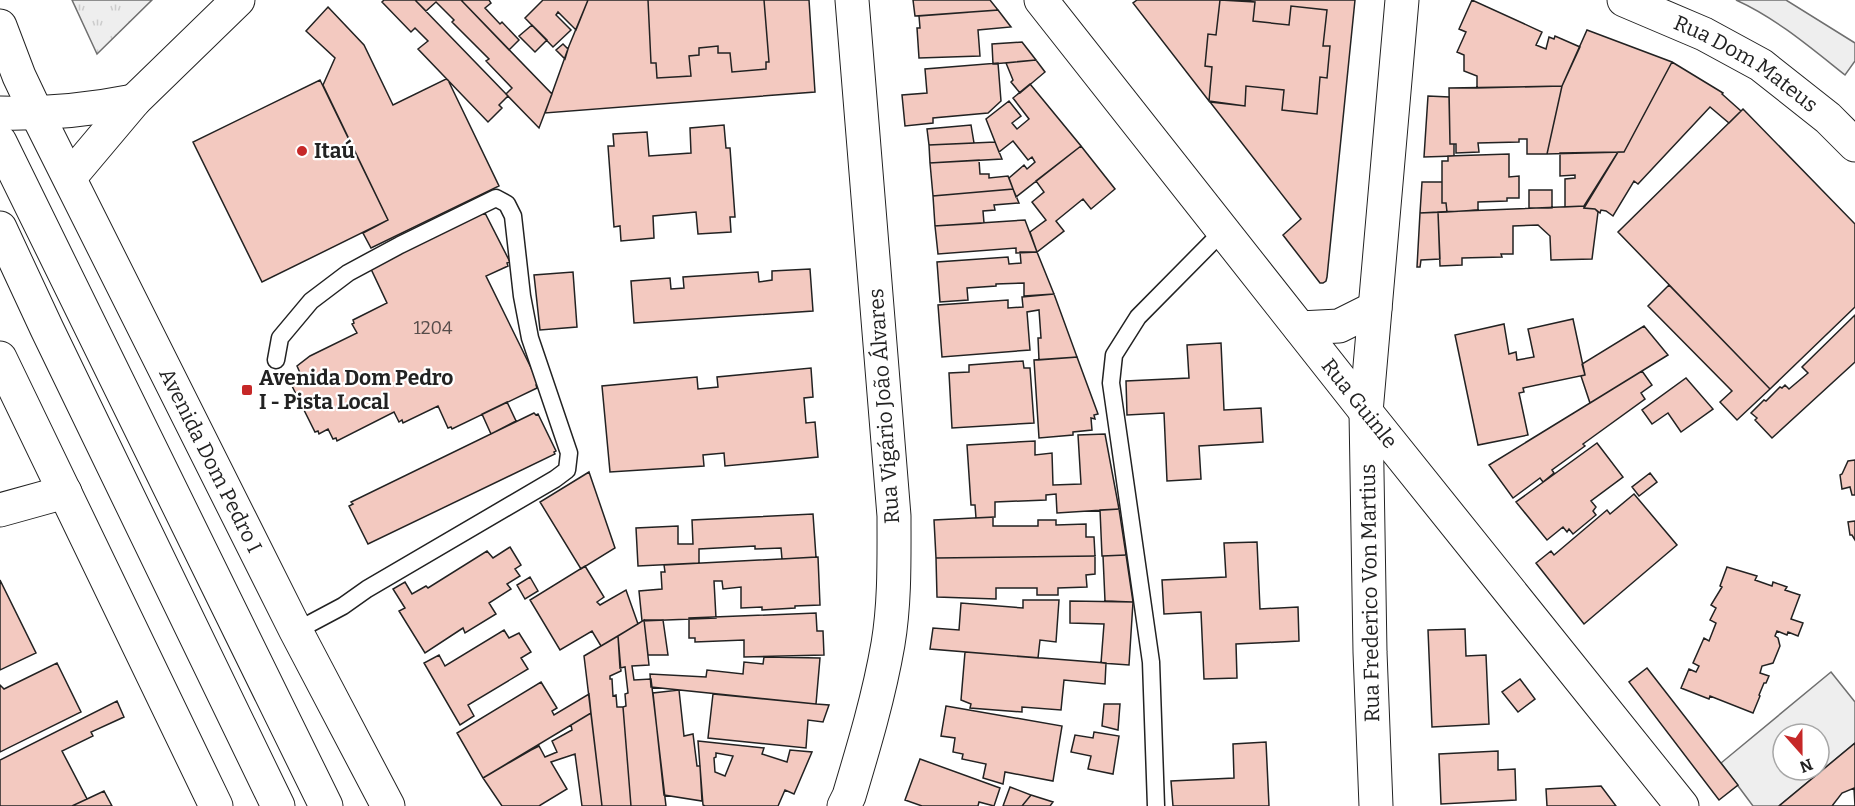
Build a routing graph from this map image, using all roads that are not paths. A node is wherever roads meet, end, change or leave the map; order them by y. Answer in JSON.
{"nodes":[{"id":1,"x":238,"y":0,"type":"edge"},
{"id":2,"x":852,"y":0,"type":"edge"},
{"id":3,"x":1041,"y":0,"type":"edge"},
{"id":4,"x":1402,"y":0,"type":"edge"},
{"id":5,"x":1624,"y":0,"type":"edge"},
{"id":6,"x":0,"y":26,"type":"edge"},
{"id":7,"x":134,"y":101,"type":"junction"},
{"id":8,"x":0,"y":113,"type":"edge"},
{"id":9,"x":37,"y":114,"type":"junction"},
{"id":10,"x":0,"y":142,"type":"edge"},
{"id":11,"x":1855,"y":145,"type":"edge"},
{"id":12,"x":70,"y":177,"type":"junction"},
{"id":13,"x":35,"y":216,"type":"junction"},
{"id":14,"x":1223,"y":231,"type":"junction"},
{"id":15,"x":3,"y":244,"type":"edge"},
{"id":16,"x":1375,"y":308,"type":"junction"},
{"id":17,"x":1300,"y":328,"type":"junction"},
{"id":18,"x":0,"y":358,"type":"edge"},
{"id":19,"x":276,"y":360,"type":"dead end"},
{"id":20,"x":1366,"y":412,"type":"junction"},
{"id":21,"x":65,"y":492,"type":"junction"},
{"id":22,"x":0,"y":510,"type":"edge"},
{"id":23,"x":296,"y":631,"type":"junction"},
{"id":24,"x":211,"y":804,"type":"edge"},
{"id":25,"x":278,"y":806,"type":"edge"},
{"id":26,"x":326,"y":806,"type":"edge"},
{"id":27,"x":388,"y":806,"type":"edge"},
{"id":28,"x":844,"y":806,"type":"edge"},
{"id":29,"x":1156,"y":806,"type":"edge"},
{"id":30,"x":1376,"y":806,"type":"edge"},
{"id":31,"x":1682,"y":806,"type":"edge"}],
"edges":[{"from":1,"to":7,"type":"street"},
{"from":2,"to":28,"type":"street","name":"Rua Vigário João Álvares"},
{"from":3,"to":14,"type":"street","name":"Rua Guinle"},
{"from":4,"to":16,"type":"street","name":"Rua Frederico Von Martius"},
{"from":5,"to":11,"type":"street","name":"Rua Dom Mateus"},
{"from":6,"to":9,"type":"street","name":"Avenida Dom Pedro I"},
{"from":7,"to":9,"type":"street"},
{"from":7,"to":12,"type":"street"},
{"from":8,"to":9,"type":"street"},
{"from":9,"to":12,"type":"street","name":"Avenida Dom Pedro I"},
{"from":10,"to":13,"type":"street"},
{"from":12,"to":13,"type":"street"},
{"from":12,"to":23,"type":"street","name":"Avenida Dom Pedro I"},
{"from":13,"to":15,"type":"street"},
{"from":13,"to":26,"type":"street"},
{"from":14,"to":17,"type":"street","name":"Rua Guinle"},
{"from":14,"to":29,"type":"lane"},
{"from":15,"to":25,"type":"street"},
{"from":16,"to":17,"type":"street"},
{"from":16,"to":20,"type":"street","name":"Rua Frederico Von Martius"},
{"from":17,"to":20,"type":"street","name":"Rua Guinle"},
{"from":18,"to":21,"type":"street"},
{"from":19,"to":23,"type":"lane"},
{"from":20,"to":30,"type":"street","name":"Rua Frederico Von Martius"},
{"from":20,"to":31,"type":"street","name":"Rua Guinle"},
{"from":21,"to":22,"type":"street"},
{"from":21,"to":24,"type":"street"},
{"from":23,"to":27,"type":"street","name":"Avenida Dom Pedro I"}]}
